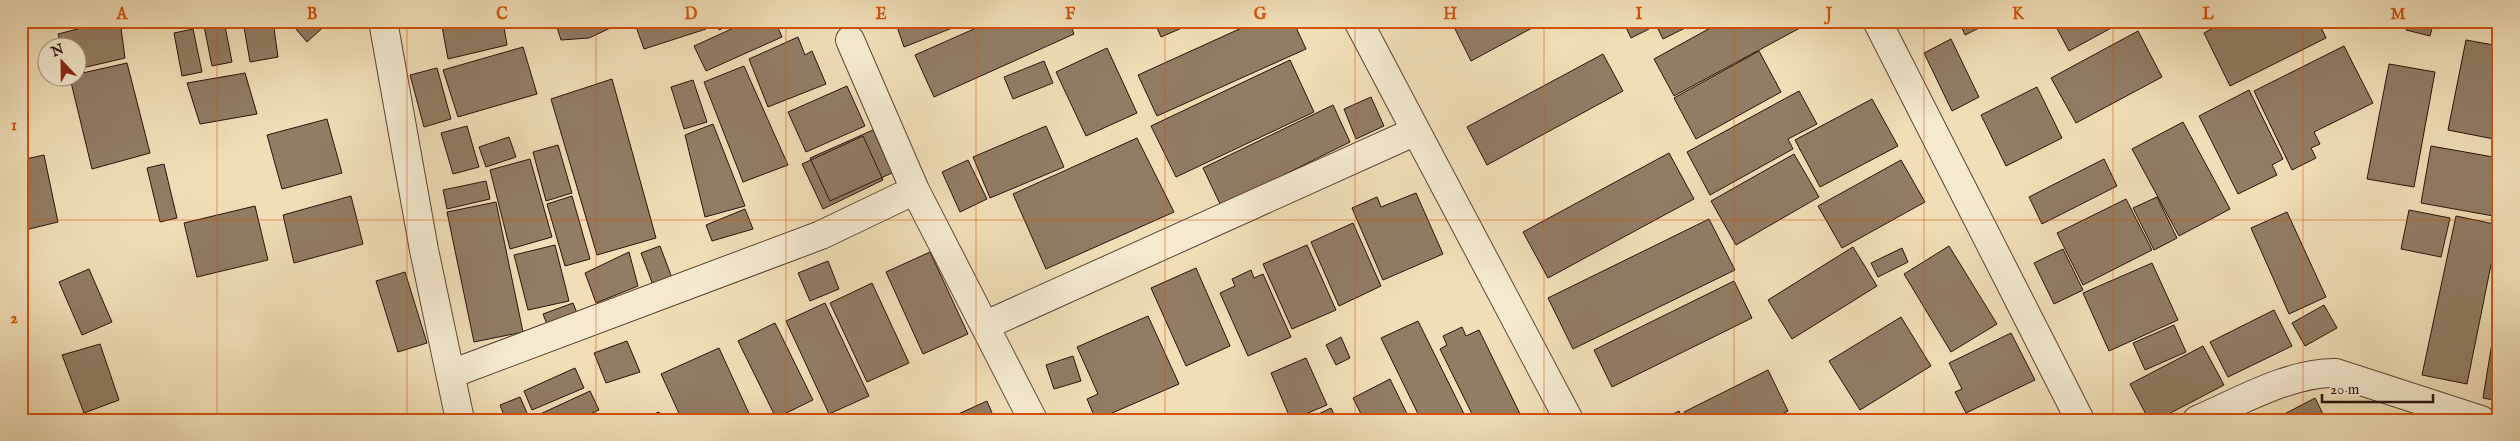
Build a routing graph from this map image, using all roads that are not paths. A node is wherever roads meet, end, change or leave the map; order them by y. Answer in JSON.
{"nodes":[{"id":1,"x":383,"y":21,"type":"edge"},
{"id":2,"x":1358,"y":21,"type":"edge"},
{"id":3,"x":1877,"y":21,"type":"edge"},
{"id":4,"x":850,"y":40,"type":"dead end"},
{"id":5,"x":1416,"y":131,"type":"junction"},
{"id":6,"x":915,"y":190,"type":"junction"},
{"id":7,"x":986,"y":325,"type":"junction"},
{"id":8,"x":451,"y":374,"type":"junction"},
{"id":9,"x":460,"y":420,"type":"edge"},
{"id":10,"x":1033,"y":420,"type":"edge"},
{"id":11,"x":1569,"y":420,"type":"edge"},
{"id":12,"x":2080,"y":420,"type":"edge"},
{"id":13,"x":2197,"y":420,"type":"edge"},
{"id":14,"x":2481,"y":420,"type":"edge"}],
"edges":[{"from":1,"to":8,"type":"street"},
{"from":2,"to":5,"type":"street"},
{"from":3,"to":12,"type":"street"},
{"from":4,"to":6,"type":"street"},
{"from":5,"to":7,"type":"street"},
{"from":5,"to":11,"type":"street"},
{"from":6,"to":7,"type":"street"},
{"from":6,"to":8,"type":"street"},
{"from":7,"to":10,"type":"street"},
{"from":8,"to":9,"type":"street"},
{"from":13,"to":14,"type":"street"}]}
